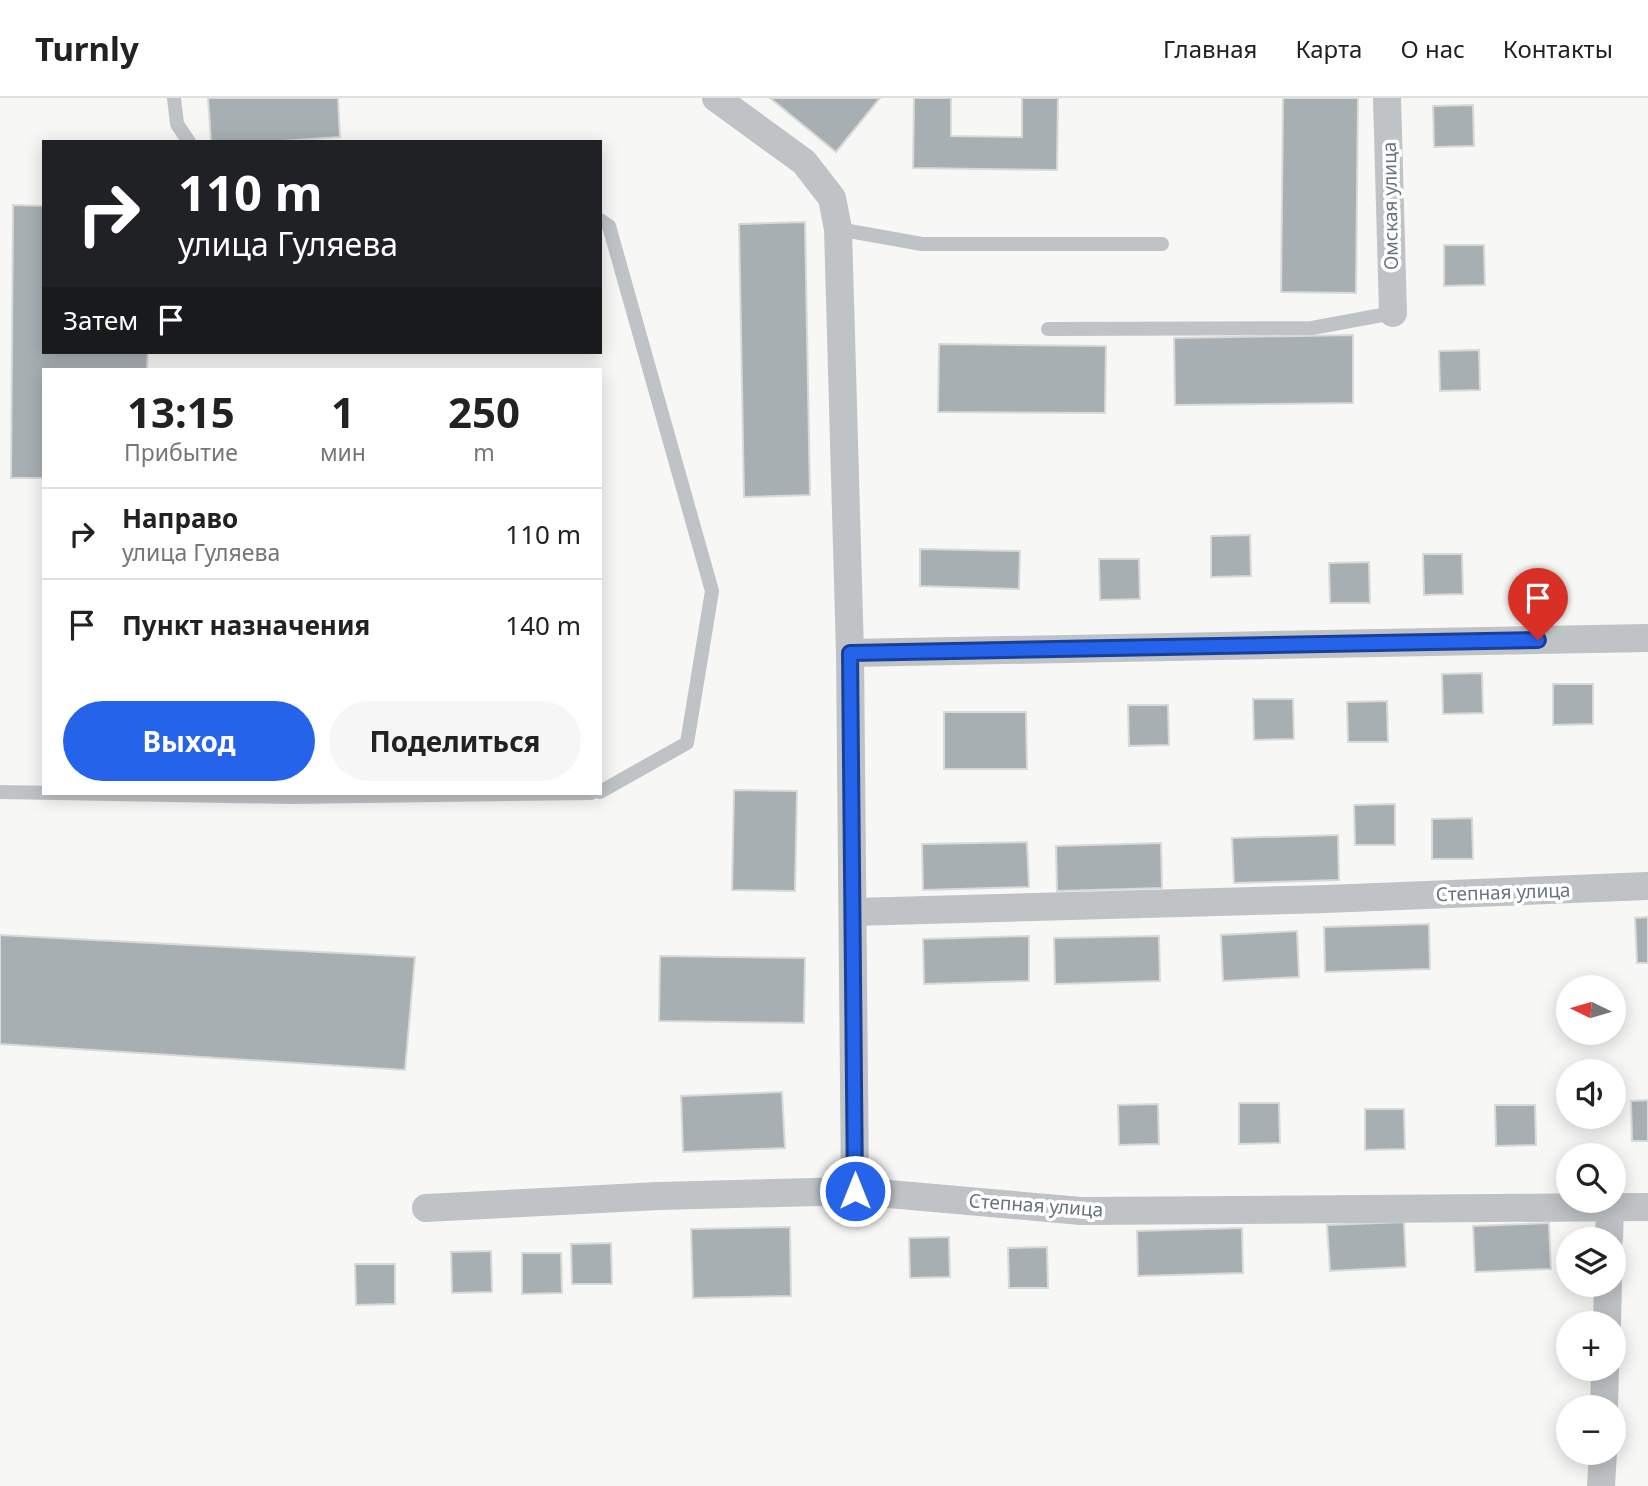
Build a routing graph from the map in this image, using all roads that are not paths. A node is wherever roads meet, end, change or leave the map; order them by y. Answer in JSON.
{"nodes":[{"id":1,"x":174,"y":98,"type":"edge"},
{"id":2,"x":716,"y":98,"type":"edge"},
{"id":3,"x":1387,"y":98,"type":"edge"},
{"id":4,"x":188,"y":140,"type":"edge"},
{"id":5,"x":602,"y":221,"type":"edge"},
{"id":6,"x":838,"y":229,"type":"junction"},
{"id":7,"x":1161,"y":244,"type":"dead end"},
{"id":8,"x":1393,"y":313,"type":"joint"},
{"id":9,"x":1048,"y":329,"type":"dead end"},
{"id":10,"x":1648,"y":638,"type":"edge"},
{"id":11,"x":850,"y":653,"type":"junction"},
{"id":12,"x":602,"y":791,"type":"edge"},
{"id":13,"x":0,"y":792,"type":"edge"},
{"id":14,"x":42,"y":793,"type":"edge"},
{"id":15,"x":175,"y":795,"type":"edge"},
{"id":16,"x":441,"y":795,"type":"edge"},
{"id":17,"x":1648,"y":886,"type":"edge"},
{"id":18,"x":854,"y":912,"type":"junction"},
{"id":19,"x":855,"y":1191,"type":"junction"},
{"id":20,"x":1648,"y":1207,"type":"edge"},
{"id":21,"x":1626,"y":1208,"type":"edge"},
{"id":22,"x":426,"y":1209,"type":"dead end"},
{"id":23,"x":1556,"y":1209,"type":"edge"},
{"id":24,"x":1602,"y":1465,"type":"edge"},
{"id":25,"x":1601,"y":1486,"type":"edge"}],
"edges":[{"from":1,"to":4,"type":"lane"},
{"from":2,"to":6,"type":"street"},
{"from":3,"to":8,"type":"street","name":"Омская улица"},
{"from":5,"to":12,"type":"lane"},
{"from":6,"to":7,"type":"lane"},
{"from":6,"to":11,"type":"street"},
{"from":8,"to":9,"type":"lane"},
{"from":10,"to":11,"type":"street"},
{"from":11,"to":18,"type":"street"},
{"from":13,"to":14,"type":"lane"},
{"from":15,"to":16,"type":"lane"},
{"from":17,"to":18,"type":"street","name":"Степная улица"},
{"from":18,"to":19,"type":"street"},
{"from":19,"to":22,"type":"street","name":"Степная улица"},
{"from":19,"to":23,"type":"street","name":"Степная улица"},
{"from":20,"to":21,"type":"street","name":"Степная улица"},
{"from":24,"to":25,"type":"street"}]}
